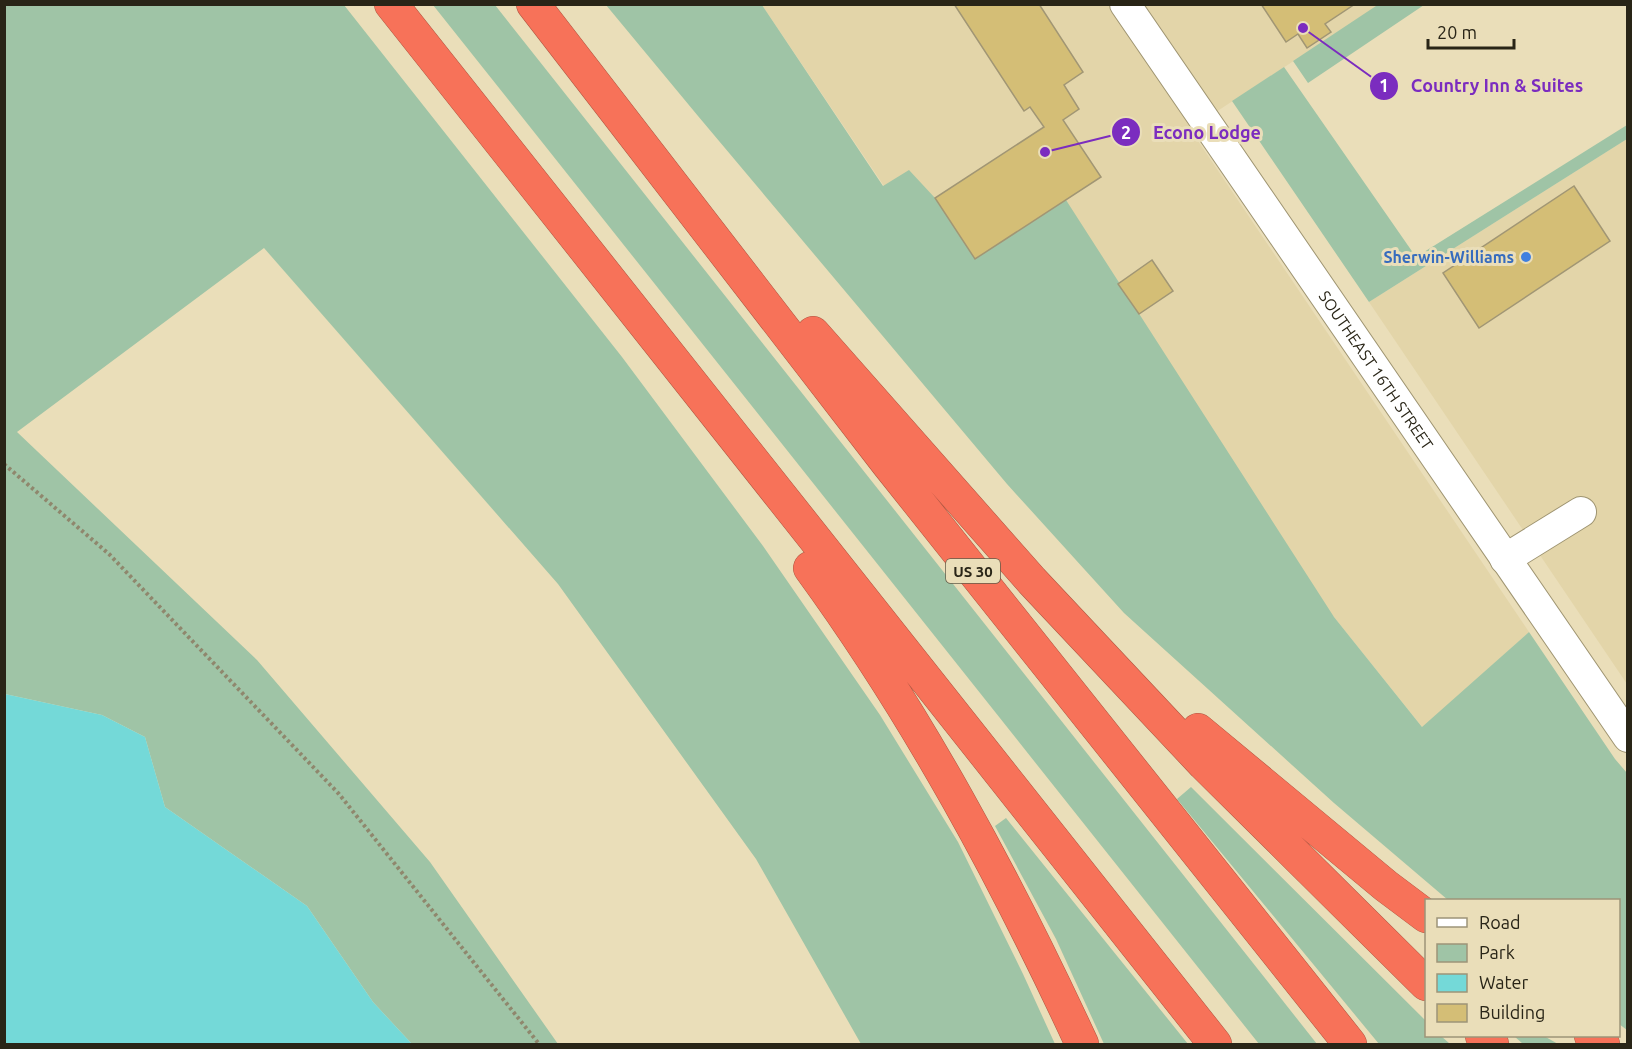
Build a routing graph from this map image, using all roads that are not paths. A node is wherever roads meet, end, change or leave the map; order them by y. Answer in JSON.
{"nodes":[{"id":1,"x":392,"y":4,"type":"edge"},
{"id":2,"x":534,"y":4,"type":"edge"},
{"id":3,"x":1125,"y":4,"type":"edge"},
{"id":4,"x":602,"y":94,"type":"junction"},
{"id":5,"x":513,"y":158,"type":"junction"},
{"id":6,"x":1581,"y":512,"type":"dead end"},
{"id":7,"x":1505,"y":559,"type":"junction"},
{"id":8,"x":1032,"y":581,"type":"junction"},
{"id":9,"x":1628,"y":737,"type":"edge"},
{"id":10,"x":1425,"y":915,"type":"edge"},
{"id":11,"x":1425,"y":983,"type":"edge"},
{"id":12,"x":1082,"y":1044,"type":"edge"},
{"id":13,"x":1215,"y":1044,"type":"edge"},
{"id":14,"x":1350,"y":1044,"type":"edge"}],
"edges":[{"from":1,"to":5,"type":"highway"},
{"from":2,"to":4,"type":"highway"},
{"from":3,"to":7,"type":"street","name":"SOUTHEAST 16TH STREET"},
{"from":4,"to":8,"type":"highway"},
{"from":4,"to":14,"type":"highway","number":"US 30"},
{"from":5,"to":12,"type":"highway"},
{"from":5,"to":13,"type":"highway"},
{"from":6,"to":7,"type":"street"},
{"from":7,"to":9,"type":"street","name":"SOUTHEAST 16TH STREET"},
{"from":8,"to":10,"type":"highway"},
{"from":8,"to":11,"type":"highway"}]}
